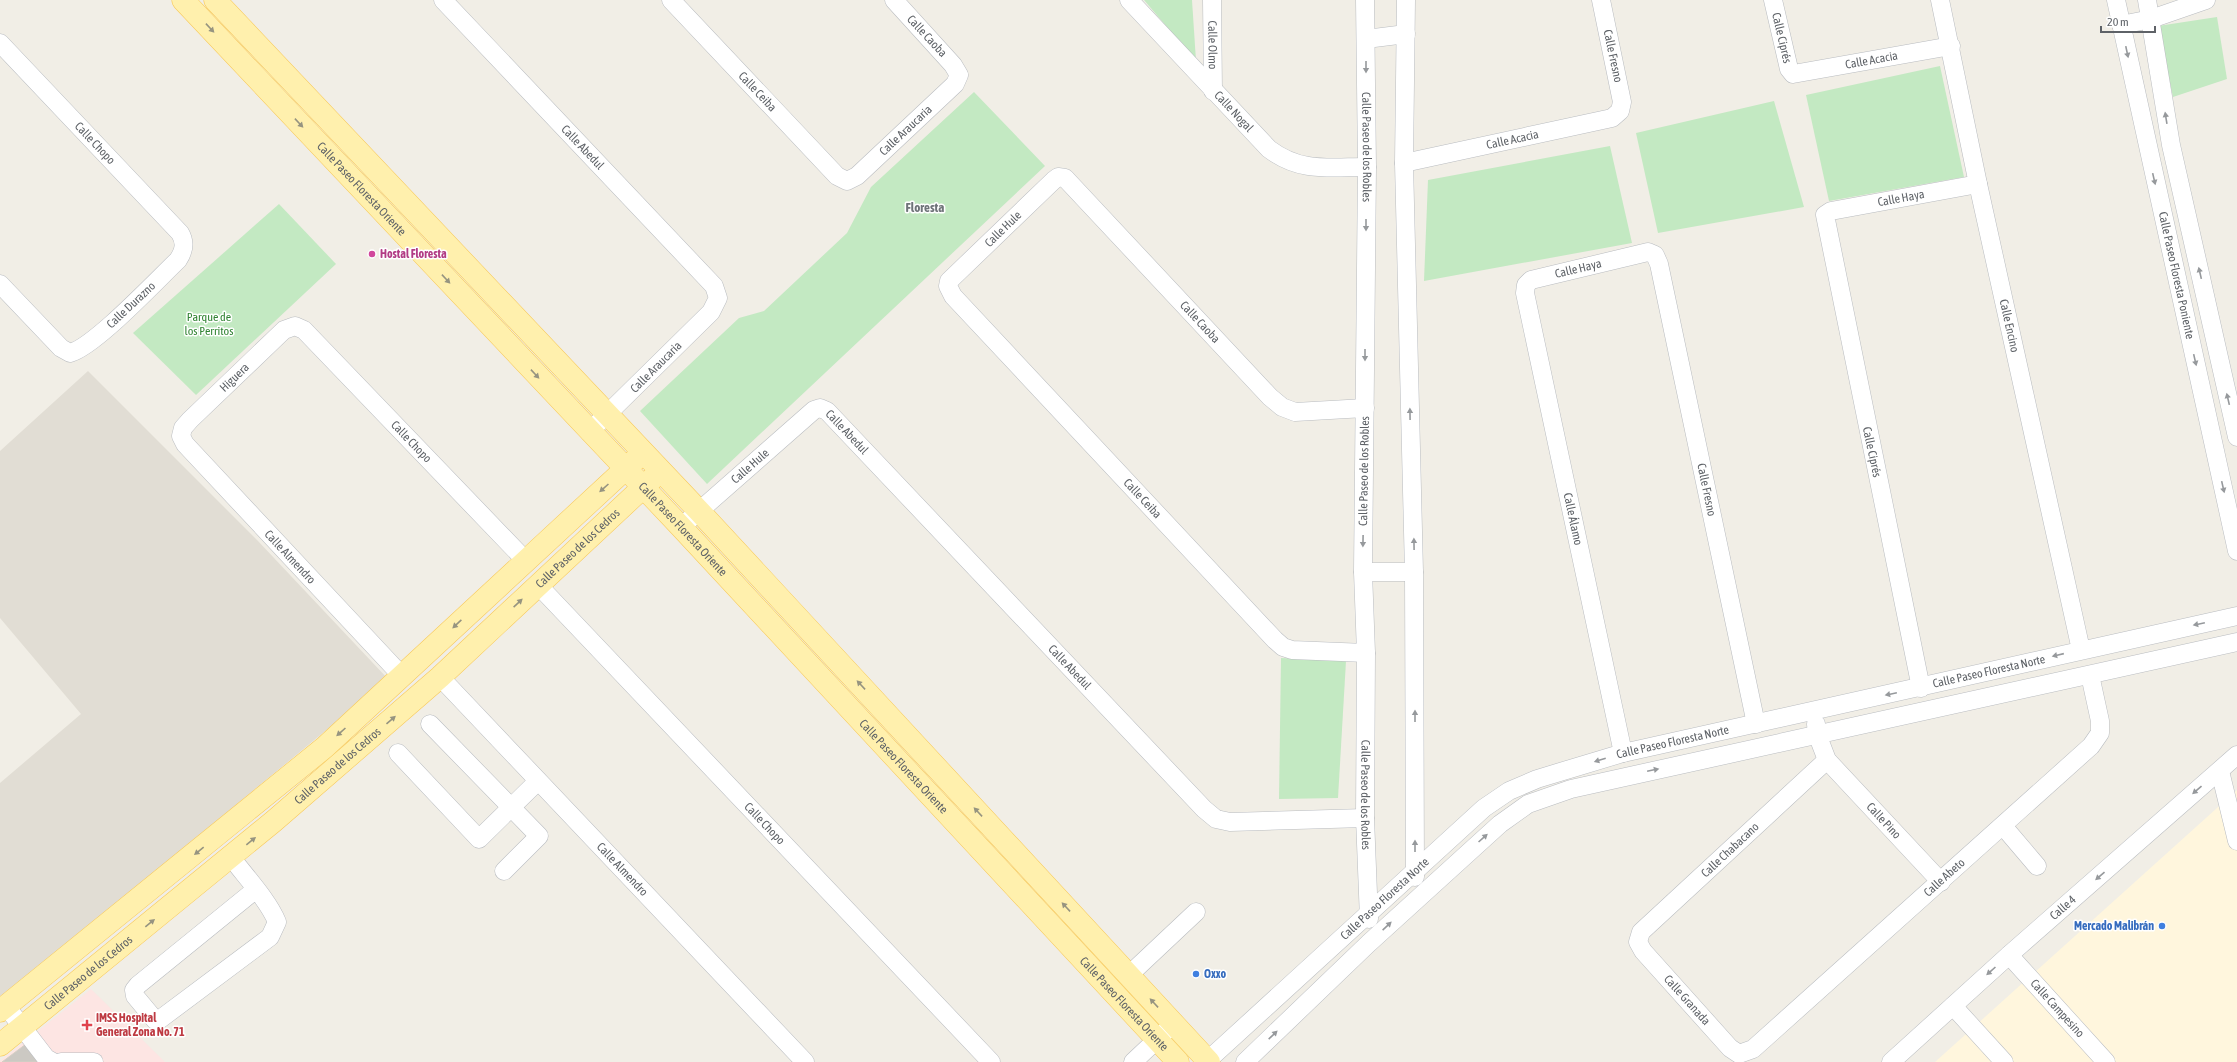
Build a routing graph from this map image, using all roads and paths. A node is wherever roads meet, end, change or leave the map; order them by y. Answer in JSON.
{"nodes":[{"id":1,"x":183,"y":0,"type":"edge"},
{"id":2,"x":215,"y":0,"type":"edge"},
{"id":3,"x":443,"y":0,"type":"edge"},
{"id":4,"x":671,"y":0,"type":"edge"},
{"id":5,"x":894,"y":0,"type":"edge"},
{"id":6,"x":1128,"y":0,"type":"edge"},
{"id":7,"x":1212,"y":0,"type":"edge"},
{"id":8,"x":1365,"y":0,"type":"edge"},
{"id":9,"x":1406,"y":0,"type":"edge"},
{"id":10,"x":1600,"y":0,"type":"edge"},
{"id":11,"x":1773,"y":0,"type":"edge"},
{"id":12,"x":1940,"y":0,"type":"edge"},
{"id":13,"x":2116,"y":0,"type":"edge"},
{"id":14,"x":2147,"y":0,"type":"edge"},
{"id":15,"x":2206,"y":0,"type":"edge"},
{"id":16,"x":2151,"y":18,"type":"junction"},
{"id":17,"x":2121,"y":25,"type":"junction"},
{"id":18,"x":1406,"y":34,"type":"junction"},
{"id":19,"x":1366,"y":39,"type":"junction"},
{"id":20,"x":0,"y":43,"type":"edge"},
{"id":21,"x":1951,"y":46,"type":"junction"},
{"id":22,"x":959,"y":74,"type":"joint"},
{"id":23,"x":1793,"y":74,"type":"joint"},
{"id":24,"x":1213,"y":91,"type":"junction"},
{"id":25,"x":1620,"y":111,"type":"joint"},
{"id":26,"x":334,"y":126,"type":"junction"},
{"id":27,"x":317,"y":142,"type":"junction"},
{"id":28,"x":2170,"y":145,"type":"junction"},
{"id":29,"x":2148,"y":149,"type":"junction"},
{"id":30,"x":1404,"y":163,"type":"junction"},
{"id":31,"x":1367,"y":167,"type":"junction"},
{"id":32,"x":1062,"y":177,"type":"joint"},
{"id":33,"x":847,"y":181,"type":"joint"},
{"id":34,"x":1978,"y":184,"type":"junction"},
{"id":35,"x":1825,"y":215,"type":"joint"},
{"id":36,"x":184,"y":247,"type":"joint"},
{"id":37,"x":1655,"y":255,"type":"joint"},
{"id":38,"x":0,"y":284,"type":"edge"},
{"id":39,"x":1526,"y":285,"type":"joint"},
{"id":40,"x":948,"y":286,"type":"joint"},
{"id":41,"x":718,"y":298,"type":"joint"},
{"id":42,"x":295,"y":326,"type":"joint"},
{"id":43,"x":820,"y":408,"type":"joint"},
{"id":44,"x":1365,"y":408,"type":"junction"},
{"id":45,"x":607,"y":415,"type":"junction"},
{"id":46,"x":589,"y":432,"type":"junction"},
{"id":47,"x":181,"y":436,"type":"joint"},
{"id":48,"x":2237,"y":437,"type":"edge"},
{"id":49,"x":643,"y":452,"type":"junction"},
{"id":50,"x":625,"y":469,"type":"junction"},
{"id":51,"x":660,"y":470,"type":"junction"},
{"id":52,"x":643,"y":488,"type":"junction"},
{"id":53,"x":699,"y":511,"type":"junction"},
{"id":54,"x":681,"y":527,"type":"junction"},
{"id":55,"x":2237,"y":551,"type":"edge"},
{"id":56,"x":525,"y":560,"type":"junction"},
{"id":57,"x":1363,"y":572,"type":"junction"},
{"id":58,"x":1414,"y":572,"type":"junction"},
{"id":59,"x":538,"y":585,"type":"junction"},
{"id":60,"x":474,"y":608,"type":"junction"},
{"id":61,"x":2237,"y":616,"type":"edge"},
{"id":62,"x":494,"y":626,"type":"junction"},
{"id":63,"x":2237,"y":642,"type":"edge"},
{"id":64,"x":2081,"y":650,"type":"junction"},
{"id":65,"x":1366,"y":652,"type":"junction"},
{"id":66,"x":2090,"y":675,"type":"junction"},
{"id":67,"x":402,"y":676,"type":"junction"},
{"id":68,"x":440,"y":677,"type":"junction"},
{"id":69,"x":1921,"y":688,"type":"junction"},
{"id":70,"x":877,"y":702,"type":"junction"},
{"id":71,"x":1814,"y":711,"type":"junction"},
{"id":72,"x":859,"y":719,"type":"junction"},
{"id":73,"x":430,"y":724,"type":"dead end"},
{"id":74,"x":1756,"y":724,"type":"junction"},
{"id":75,"x":1817,"y":734,"type":"junction"},
{"id":76,"x":398,"y":753,"type":"dead end"},
{"id":77,"x":1623,"y":753,"type":"junction"},
{"id":78,"x":2237,"y":755,"type":"edge"},
{"id":79,"x":1827,"y":760,"type":"junction"},
{"id":80,"x":2220,"y":771,"type":"junction"},
{"id":81,"x":538,"y":781,"type":"junction"},
{"id":82,"x":510,"y":808,"type":"junction"},
{"id":83,"x":1365,"y":818,"type":"junction"},
{"id":84,"x":2003,"y":826,"type":"junction"},
{"id":85,"x":2237,"y":841,"type":"edge"},
{"id":86,"x":231,"y":857,"type":"junction"},
{"id":87,"x":2037,"y":866,"type":"dead end"},
{"id":88,"x":1415,"y":870,"type":"junction"},
{"id":89,"x":504,"y":871,"type":"dead end"},
{"id":90,"x":1941,"y":882,"type":"junction"},
{"id":91,"x":255,"y":890,"type":"junction"},
{"id":92,"x":1415,"y":899,"type":"junction"},
{"id":93,"x":1196,"y":912,"type":"dead end"},
{"id":94,"x":1369,"y":912,"type":"junction"},
{"id":95,"x":1638,"y":942,"type":"joint"},
{"id":96,"x":1369,"y":943,"type":"junction"},
{"id":97,"x":2009,"y":955,"type":"junction"},
{"id":98,"x":1128,"y":975,"type":"junction"},
{"id":99,"x":42,"y":977,"type":"junction"},
{"id":100,"x":59,"y":998,"type":"junction"},
{"id":101,"x":1953,"y":1006,"type":"junction"},
{"id":102,"x":3,"y":1008,"type":"edge"},
{"id":103,"x":1174,"y":1024,"type":"junction"},
{"id":104,"x":23,"y":1027,"type":"junction"},
{"id":105,"x":1157,"y":1039,"type":"junction"},
{"id":106,"x":0,"y":1045,"type":"edge"},
{"id":107,"x":1739,"y":1054,"type":"joint"},
{"id":108,"x":1900,"y":1059,"type":"edge"},
{"id":109,"x":1208,"y":1061,"type":"edge"},
{"id":110,"x":53,"y":1062,"type":"edge"},
{"id":111,"x":61,"y":1062,"type":"edge"},
{"id":112,"x":94,"y":1062,"type":"edge"},
{"id":113,"x":805,"y":1062,"type":"edge"},
{"id":114,"x":990,"y":1062,"type":"edge"},
{"id":115,"x":1133,"y":1062,"type":"edge"},
{"id":116,"x":1178,"y":1062,"type":"edge"},
{"id":117,"x":1245,"y":1062,"type":"edge"},
{"id":118,"x":2004,"y":1062,"type":"edge"},
{"id":119,"x":2106,"y":1062,"type":"edge"}],
"edges":[{"from":1,"to":27,"type":"main road","name":"Calle Paseo Floresta Oriente","one_way":true},
{"from":2,"to":26,"type":"main road","name":"Calle Paseo Floresta Oriente"},
{"from":3,"to":41,"type":"street","name":"Calle Abedul"},
{"from":4,"to":33,"type":"street","name":"Calle Ceiba"},
{"from":5,"to":22,"type":"street","name":"Calle Caoba"},
{"from":6,"to":24,"type":"street","name":"Calle Nogal"},
{"from":7,"to":24,"type":"street","name":"Calle Olmo"},
{"from":8,"to":19,"type":"street","name":"Calle Paseo de los Robles"},
{"from":9,"to":18,"type":"street"},
{"from":10,"to":25,"type":"street","name":"Calle Fresno"},
{"from":11,"to":23,"type":"street","name":"Calle Ciprés"},
{"from":12,"to":21,"type":"street","name":"Calle Encino"},
{"from":13,"to":17,"type":"street","name":"Calle Paseo Floresta Poniente"},
{"from":14,"to":16,"type":"street","name":"Calle Paseo Floresta Poniente"},
{"from":15,"to":16,"type":"street"},
{"from":16,"to":17,"type":"street"},
{"from":28,"to":16,"type":"street","name":"Calle Paseo Floresta Poniente","one_way":true},
{"from":17,"to":29,"type":"street","name":"Calle Paseo Floresta Poniente","one_way":true},
{"from":18,"to":19,"type":"street"},
{"from":18,"to":30,"type":"street"},
{"from":19,"to":31,"type":"street","name":"Calle Paseo de los Robles","one_way":true},
{"from":20,"to":36,"type":"street","name":"Calle Chopo"},
{"from":21,"to":23,"type":"street","name":"Calle Acacia"},
{"from":21,"to":34,"type":"street","name":"Calle Encino"},
{"from":22,"to":33,"type":"street","name":"Calle Araucaria"},
{"from":24,"to":31,"type":"street","name":"Calle Nogal"},
{"from":25,"to":30,"type":"street","name":"Calle Acacia"},
{"from":26,"to":27,"type":"main road"},
{"from":26,"to":45,"type":"main road","name":"Calle Paseo Floresta Oriente"},
{"from":27,"to":46,"type":"main road","name":"Calle Paseo Floresta Oriente","one_way":true},
{"from":28,"to":29,"type":"street"},
{"from":48,"to":28,"type":"street","name":"Calle Paseo Floresta Poniente","one_way":true},
{"from":29,"to":55,"type":"street","name":"Calle Paseo Floresta Poniente","one_way":true},
{"from":58,"to":30,"type":"street","one_way":true},
{"from":31,"to":44,"type":"street","name":"Calle Paseo de los Robles","one_way":true},
{"from":32,"to":40,"type":"street","name":"Calle Hule"},
{"from":32,"to":44,"type":"street","name":"Calle Caoba"},
{"from":34,"to":35,"type":"street","name":"Calle Haya"},
{"from":34,"to":64,"type":"street","name":"Calle Encino"},
{"from":35,"to":69,"type":"street","name":"Calle Ciprés"},
{"from":36,"to":38,"type":"street","name":"Calle Durazno"},
{"from":37,"to":39,"type":"street","name":"Calle Haya"},
{"from":37,"to":74,"type":"street","name":"Calle Fresno"},
{"from":39,"to":77,"type":"street","name":"Calle Álamo"},
{"from":40,"to":65,"type":"street","name":"Calle Ceiba"},
{"from":41,"to":45,"type":"street","name":"Calle Araucaria"},
{"from":42,"to":47,"type":"street","name":"Higuera"},
{"from":42,"to":56,"type":"street","name":"Calle Chopo"},
{"from":43,"to":53,"type":"street","name":"Calle Hule"},
{"from":43,"to":83,"type":"street","name":"Calle Abedul"},
{"from":44,"to":57,"type":"street","name":"Calle Paseo de los Robles","one_way":true},
{"from":45,"to":46,"type":"street","name":"Calle Araucaria"},
{"from":45,"to":49,"type":"main road","name":"Calle Paseo Floresta Oriente"},
{"from":46,"to":50,"type":"main road","name":"Calle Paseo Floresta Oriente"},
{"from":47,"to":67,"type":"street","name":"Calle Almendro"},
{"from":49,"to":50,"type":"main road","name":"Calle Paseo de los Cedros"},
{"from":49,"to":51,"type":"main road","name":"Calle Paseo Floresta Oriente"},
{"from":50,"to":52,"type":"main road","name":"Calle Paseo Floresta Oriente"},
{"from":50,"to":56,"type":"main road","name":"Calle Paseo de los Cedros","one_way":true},
{"from":51,"to":52,"type":"main road","name":"Calle Paseo de los Cedros"},
{"from":51,"to":53,"type":"main road","name":"Calle Paseo Floresta Oriente"},
{"from":52,"to":54,"type":"main road","name":"Calle Paseo Floresta Oriente"},
{"from":52,"to":59,"type":"main road","name":"Calle Paseo de los Cedros"},
{"from":53,"to":54,"type":"street","name":"Calle Hule"},
{"from":70,"to":53,"type":"main road","name":"Calle Paseo Floresta Oriente","one_way":true},
{"from":54,"to":72,"type":"main road","name":"Calle Paseo Floresta Oriente"},
{"from":56,"to":60,"type":"main road","name":"Calle Paseo de los Cedros"},
{"from":57,"to":58,"type":"street"},
{"from":57,"to":65,"type":"street","name":"Calle Paseo de los Robles"},
{"from":88,"to":58,"type":"street","one_way":true},
{"from":62,"to":59,"type":"main road","name":"Calle Paseo de los Cedros","one_way":true},
{"from":59,"to":114,"type":"street","name":"Calle Chopo"},
{"from":60,"to":62,"type":"street"},
{"from":60,"to":67,"type":"main road","name":"Calle Paseo de los Cedros","one_way":true},
{"from":61,"to":64,"type":"street","name":"Calle Paseo Floresta Norte","one_way":true},
{"from":62,"to":68,"type":"main road","name":"Calle Paseo de los Cedros"},
{"from":63,"to":66,"type":"street","name":"Calle Paseo Floresta Norte"},
{"from":64,"to":69,"type":"street","name":"Calle Paseo Floresta Norte","one_way":true},
{"from":65,"to":83,"type":"street","name":"Calle Paseo de los Robles"},
{"from":66,"to":75,"type":"street","name":"Calle Paseo Floresta Norte"},
{"from":66,"to":84,"type":"street","name":"Calle Abeto"},
{"from":67,"to":99,"type":"main road","name":"Calle Paseo de los Cedros","one_way":true},
{"from":68,"to":81,"type":"street","name":"Calle Almendro"},
{"from":86,"to":68,"type":"main road","name":"Calle Paseo de los Cedros","one_way":true},
{"from":69,"to":71,"type":"street","name":"Calle Paseo Floresta Norte","one_way":true},
{"from":70,"to":72,"type":"main road"},
{"from":98,"to":70,"type":"main road","name":"Calle Paseo Floresta Oriente","one_way":true},
{"from":71,"to":74,"type":"street","name":"Calle Paseo Floresta Norte"},
{"from":71,"to":75,"type":"street"},
{"from":72,"to":105,"type":"main road","name":"Calle Paseo Floresta Oriente"},
{"from":73,"to":82,"type":"street"},
{"from":74,"to":77,"type":"street","name":"Calle Paseo Floresta Norte"},
{"from":75,"to":79,"type":"street"},
{"from":92,"to":75,"type":"street","name":"Calle Paseo Floresta Norte","one_way":true},
{"from":76,"to":82,"type":"street"},
{"from":77,"to":88,"type":"street","name":"Calle Paseo Floresta Norte","one_way":true},
{"from":78,"to":80,"type":"street","name":"Calle 4"},
{"from":79,"to":90,"type":"street","name":"Calle Pino"},
{"from":79,"to":95,"type":"street","name":"Calle Chabacano"},
{"from":80,"to":85,"type":"street"},
{"from":80,"to":97,"type":"street","name":"Calle 4","one_way":true},
{"from":81,"to":82,"type":"street"},
{"from":81,"to":113,"type":"street","name":"Calle Almendro"},
{"from":82,"to":89,"type":"street"},
{"from":83,"to":94,"type":"street","name":"Calle Paseo de los Robles"},
{"from":84,"to":87,"type":"street"},
{"from":84,"to":90,"type":"street","name":"Calle Abeto"},
{"from":86,"to":91,"type":"street"},
{"from":100,"to":86,"type":"main road","name":"Calle Paseo de los Cedros","one_way":true},
{"from":88,"to":92,"type":"street"},
{"from":88,"to":94,"type":"street","name":"Calle Paseo Floresta Norte"},
{"from":90,"to":107,"type":"street","name":"Calle Abeto"},
{"from":91,"to":91,"type":"street"},
{"from":96,"to":92,"type":"street","name":"Calle Paseo Floresta Norte","one_way":true},
{"from":93,"to":98,"type":"street"},
{"from":94,"to":96,"type":"street","name":"Calle Paseo de los Robles"},
{"from":94,"to":109,"type":"street","name":"Calle Paseo Floresta Norte"},
{"from":95,"to":107,"type":"street","name":"Calle Granada"},
{"from":117,"to":96,"type":"street","name":"Calle Paseo Floresta Norte","one_way":true},
{"from":97,"to":101,"type":"street","name":"Calle 4","one_way":true},
{"from":97,"to":119,"type":"street","name":"Calle Campesino"},
{"from":103,"to":98,"type":"main road","name":"Calle Paseo Floresta Oriente","one_way":true},
{"from":99,"to":100,"type":"street"},
{"from":99,"to":102,"type":"main road","name":"Calle Paseo de los Cedros"},
{"from":100,"to":104,"type":"main road","name":"Calle Paseo de los Cedros"},
{"from":101,"to":108,"type":"street","name":"Calle 4"},
{"from":101,"to":118,"type":"street"},
{"from":102,"to":104,"type":"street"},
{"from":103,"to":105,"type":"street"},
{"from":103,"to":109,"type":"main road","name":"Calle Paseo Floresta Oriente"},
{"from":104,"to":106,"type":"main road","name":"Calle Paseo de los Cedros"},
{"from":104,"to":110,"type":"street"},
{"from":105,"to":115,"type":"street"},
{"from":105,"to":116,"type":"main road","name":"Calle Paseo Floresta Oriente"},
{"from":111,"to":112,"type":"street"}]}
